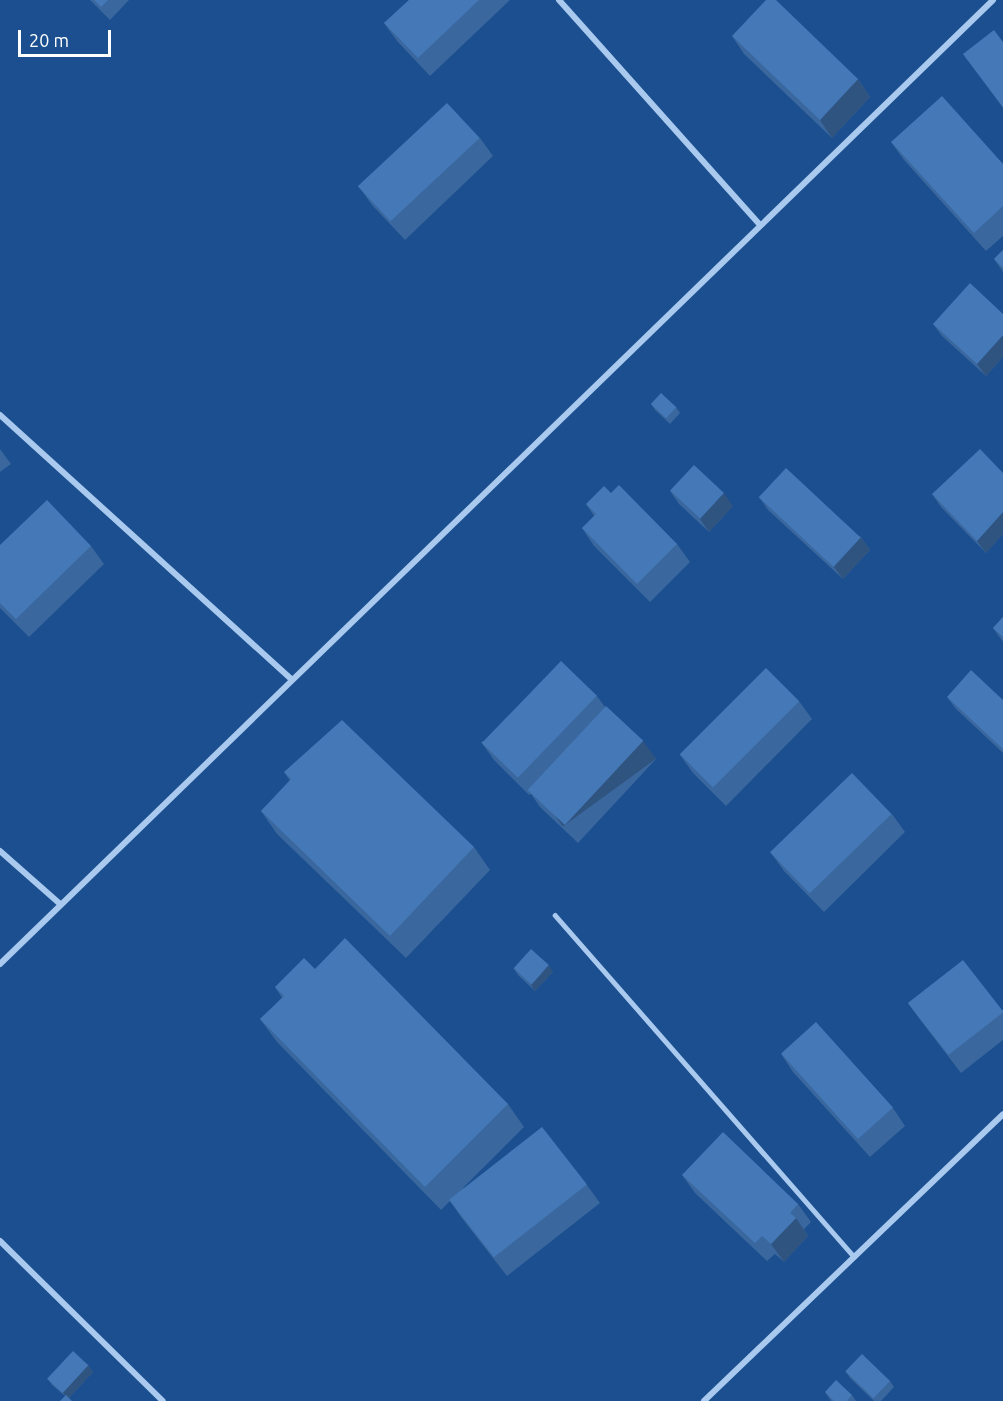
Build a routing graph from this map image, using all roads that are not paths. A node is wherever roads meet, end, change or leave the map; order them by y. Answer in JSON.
{"nodes":[{"id":1,"x":559,"y":0,"type":"edge"},
{"id":2,"x":993,"y":0,"type":"edge"},
{"id":3,"x":760,"y":225,"type":"junction"},
{"id":4,"x":0,"y":415,"type":"edge"},
{"id":5,"x":291,"y":679,"type":"junction"},
{"id":6,"x":0,"y":851,"type":"edge"},
{"id":7,"x":59,"y":903,"type":"junction"},
{"id":8,"x":555,"y":915,"type":"dead end"},
{"id":9,"x":0,"y":964,"type":"edge"},
{"id":10,"x":1003,"y":1113,"type":"edge"},
{"id":11,"x":0,"y":1241,"type":"edge"},
{"id":12,"x":854,"y":1256,"type":"junction"},
{"id":13,"x":163,"y":1401,"type":"edge"},
{"id":14,"x":704,"y":1401,"type":"edge"}],
"edges":[{"from":1,"to":3,"type":"street"},
{"from":2,"to":3,"type":"street"},
{"from":3,"to":5,"type":"street"},
{"from":4,"to":5,"type":"street"},
{"from":5,"to":7,"type":"street"},
{"from":6,"to":7,"type":"street"},
{"from":7,"to":9,"type":"street"},
{"from":8,"to":12,"type":"lane"},
{"from":10,"to":12,"type":"street"},
{"from":11,"to":13,"type":"street"},
{"from":12,"to":14,"type":"street"}]}
